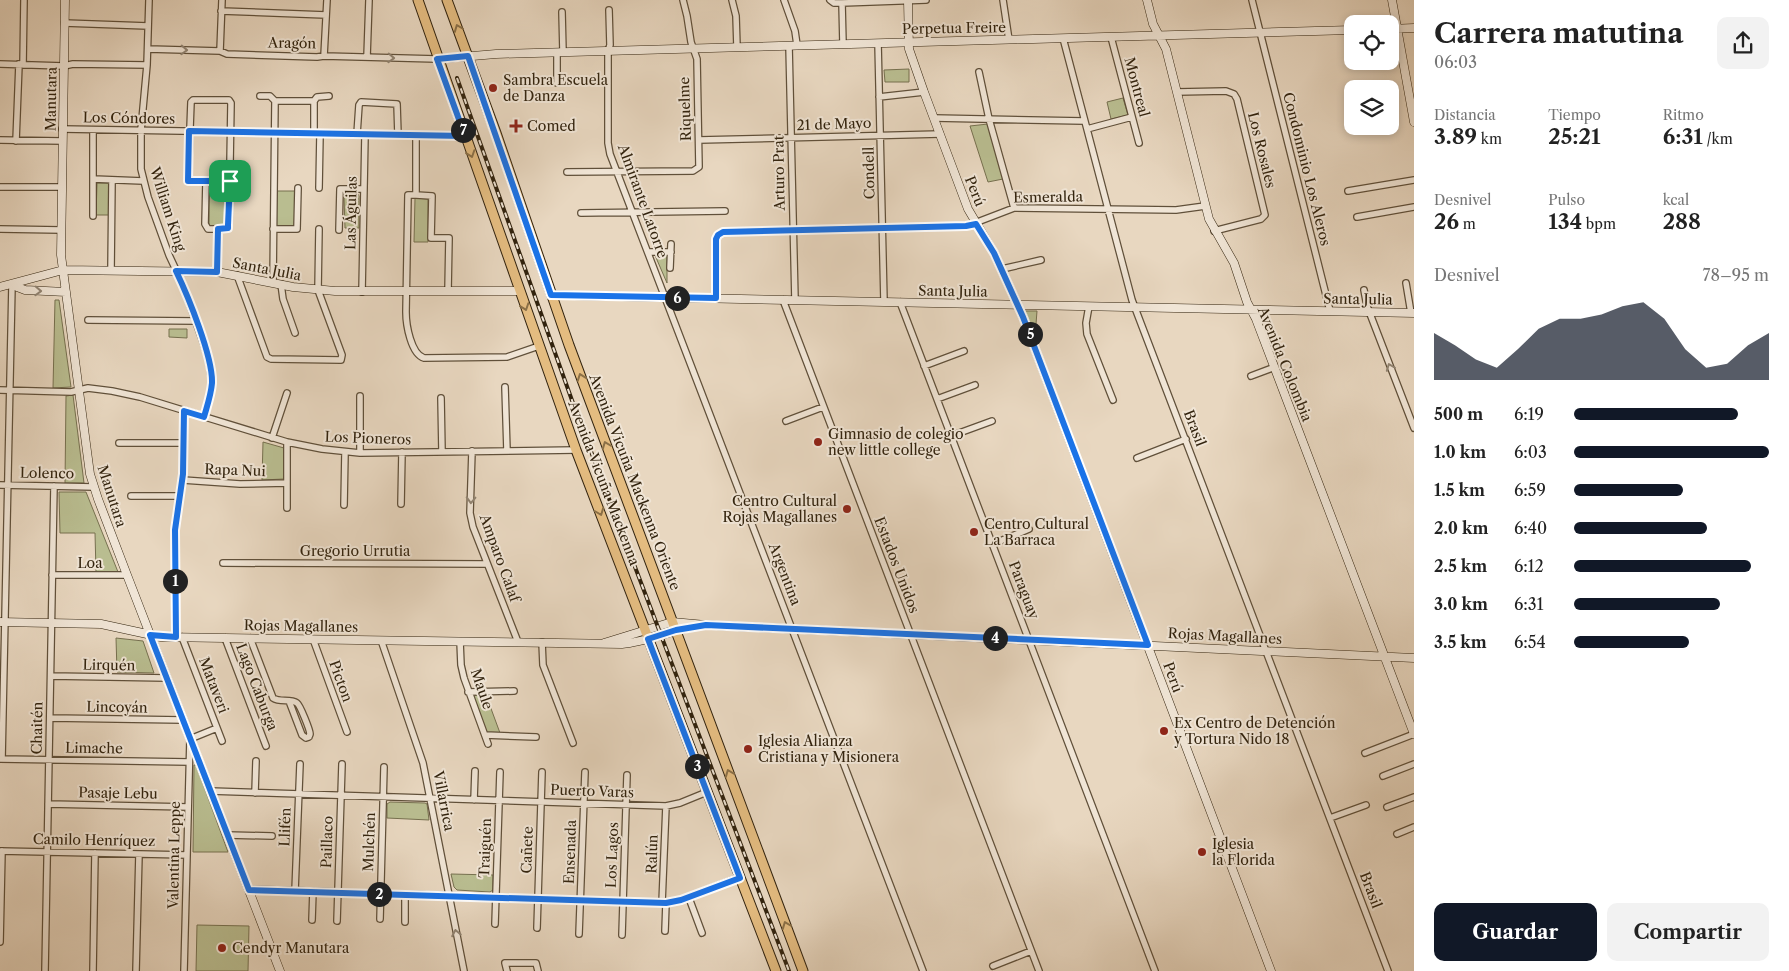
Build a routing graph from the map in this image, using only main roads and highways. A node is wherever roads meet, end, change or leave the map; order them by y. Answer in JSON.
{"nodes":[{"id":1,"x":418,"y":0,"type":"edge"},
{"id":2,"x":447,"y":0,"type":"edge"},
{"id":3,"x":776,"y":971,"type":"edge"},
{"id":4,"x":803,"y":971,"type":"edge"}],
"edges":[{"from":1,"to":3,"type":"main road","name":"Avenida Vicuña Mackenna","one_way":true},
{"from":4,"to":2,"type":"main road","name":"Avenida Vicuña Mackenna Oriente","one_way":true}]}
